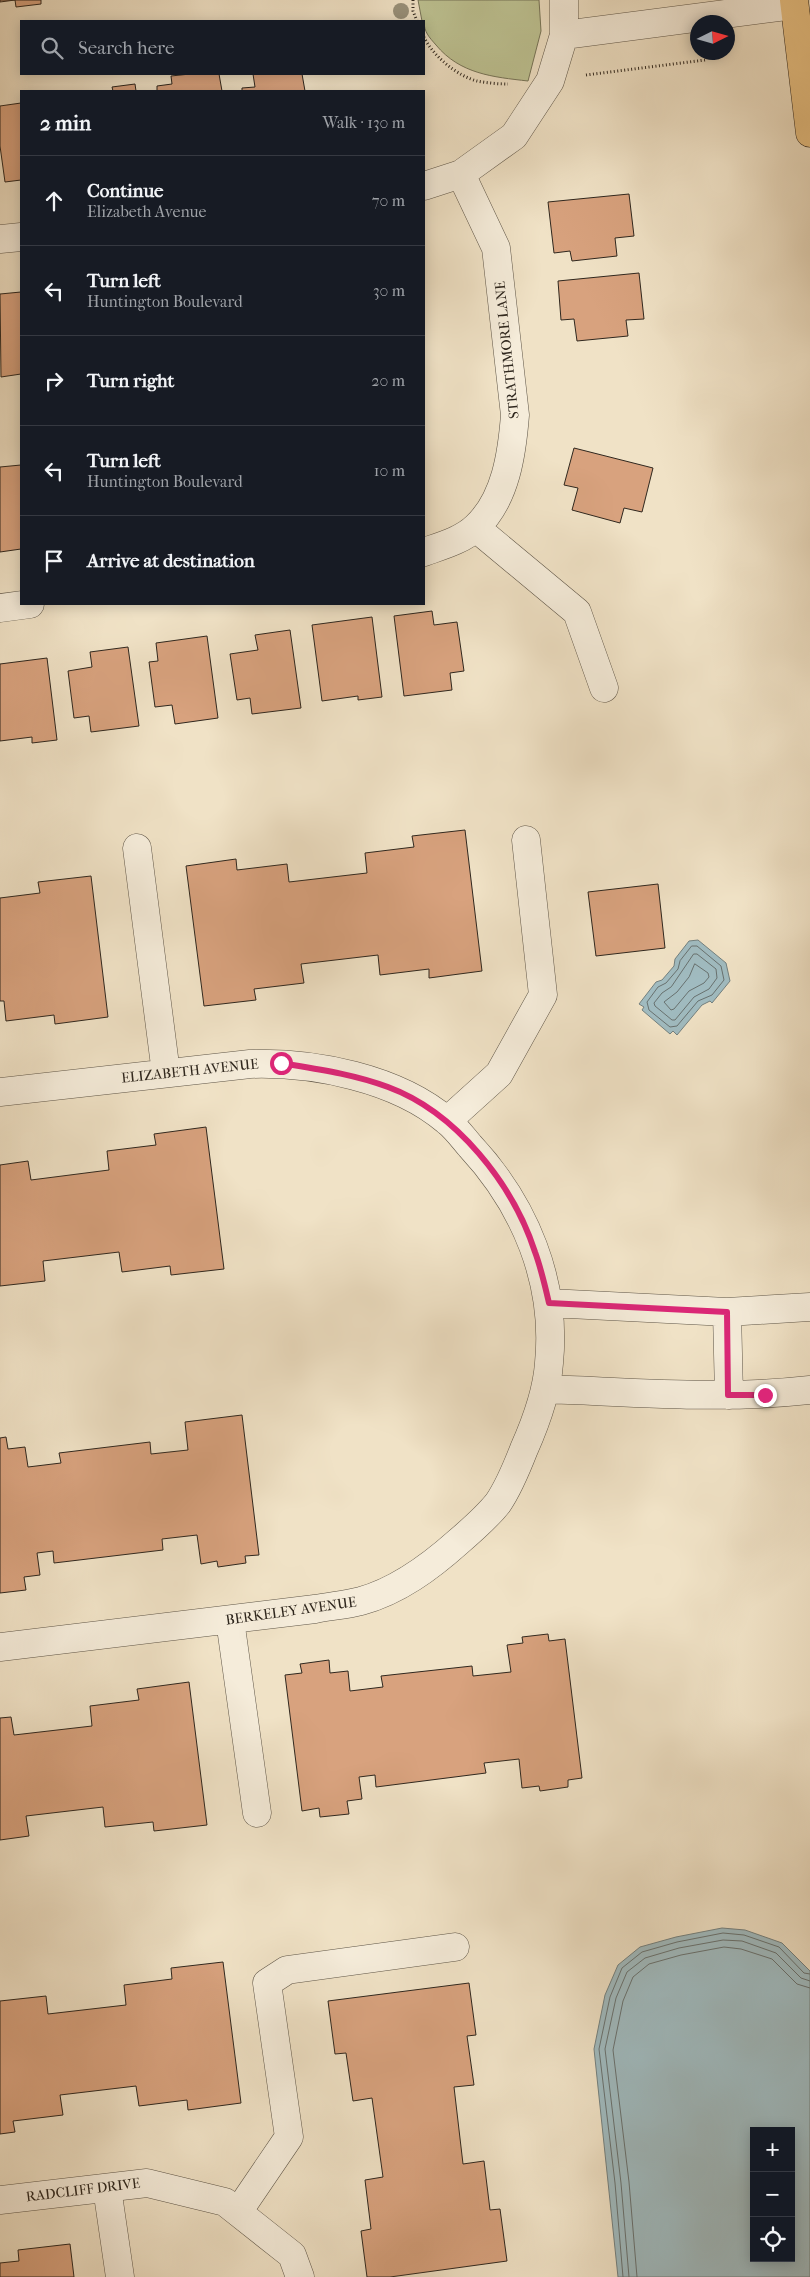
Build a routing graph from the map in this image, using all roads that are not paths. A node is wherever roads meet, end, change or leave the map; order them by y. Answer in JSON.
{"nodes":[{"id":1,"x":564,"y":0,"type":"edge"},
{"id":2,"x":794,"y":2,"type":"edge"},
{"id":3,"x":564,"y":34,"type":"junction"},
{"id":4,"x":810,"y":133,"type":"edge"},
{"id":5,"x":461,"y":174,"type":"junction"},
{"id":6,"x":425,"y":186,"type":"edge"},
{"id":7,"x":20,"y":236,"type":"edge"},
{"id":8,"x":0,"y":239,"type":"edge"},
{"id":9,"x":476,"y":528,"type":"junction"},
{"id":10,"x":425,"y":552,"type":"edge"},
{"id":11,"x":22,"y":605,"type":"edge"},
{"id":12,"x":0,"y":608,"type":"edge"},
{"id":13,"x":604,"y":688,"type":"dead end"},
{"id":14,"x":526,"y":840,"type":"dead end"},
{"id":15,"x":138,"y":848,"type":"dead end"},
{"id":16,"x":166,"y":1073,"type":"junction"},
{"id":17,"x":0,"y":1092,"type":"edge"},
{"id":18,"x":447,"y":1121,"type":"junction"},
{"id":19,"x":549,"y":1303,"type":"junction"},
{"id":20,"x":810,"y":1307,"type":"edge"},
{"id":21,"x":727,"y":1312,"type":"junction"},
{"id":22,"x":551,"y":1341,"type":"joint"},
{"id":23,"x":545,"y":1389,"type":"junction"},
{"id":24,"x":810,"y":1390,"type":"edge"},
{"id":25,"x":728,"y":1395,"type":"junction"},
{"id":26,"x":230,"y":1620,"type":"junction"},
{"id":27,"x":0,"y":1648,"type":"edge"},
{"id":28,"x":257,"y":1813,"type":"dead end"},
{"id":29,"x":455,"y":1947,"type":"dead end"},
{"id":30,"x":107,"y":2188,"type":"junction"},
{"id":31,"x":0,"y":2200,"type":"edge"},
{"id":32,"x":231,"y":2207,"type":"junction"},
{"id":33,"x":120,"y":2277,"type":"edge"},
{"id":34,"x":300,"y":2277,"type":"edge"}],
"edges":[{"from":1,"to":3,"type":"street"},
{"from":2,"to":3,"type":"street"},
{"from":2,"to":4,"type":"main road"},
{"from":3,"to":5,"type":"street"},
{"from":5,"to":6,"type":"street"},
{"from":5,"to":9,"type":"street","name":"STRATHMORE LANE"},
{"from":7,"to":8,"type":"street"},
{"from":9,"to":10,"type":"street","name":"STRATHMORE LANE"},
{"from":9,"to":13,"type":"street"},
{"from":11,"to":12,"type":"street"},
{"from":14,"to":18,"type":"street"},
{"from":15,"to":16,"type":"street"},
{"from":16,"to":17,"type":"street","name":"ELIZABETH AVENUE"},
{"from":16,"to":18,"type":"street","name":"ELIZABETH AVENUE"},
{"from":18,"to":19,"type":"street","name":"ELIZABETH AVENUE"},
{"from":19,"to":21,"type":"street"},
{"from":19,"to":22,"type":"street","name":"ELIZABETH AVENUE"},
{"from":20,"to":21,"type":"street"},
{"from":21,"to":25,"type":"street"},
{"from":22,"to":23,"type":"street","name":"BERKELEY AVENUE"},
{"from":23,"to":25,"type":"street"},
{"from":23,"to":26,"type":"street","name":"BERKELEY AVENUE"},
{"from":24,"to":25,"type":"street"},
{"from":26,"to":27,"type":"street","name":"BERKELEY AVENUE"},
{"from":26,"to":28,"type":"street"},
{"from":29,"to":32,"type":"street"},
{"from":30,"to":31,"type":"street","name":"RADCLIFF DRIVE"},
{"from":30,"to":32,"type":"street","name":"RADCLIFF DRIVE"},
{"from":30,"to":33,"type":"street"},
{"from":32,"to":34,"type":"street"}]}
